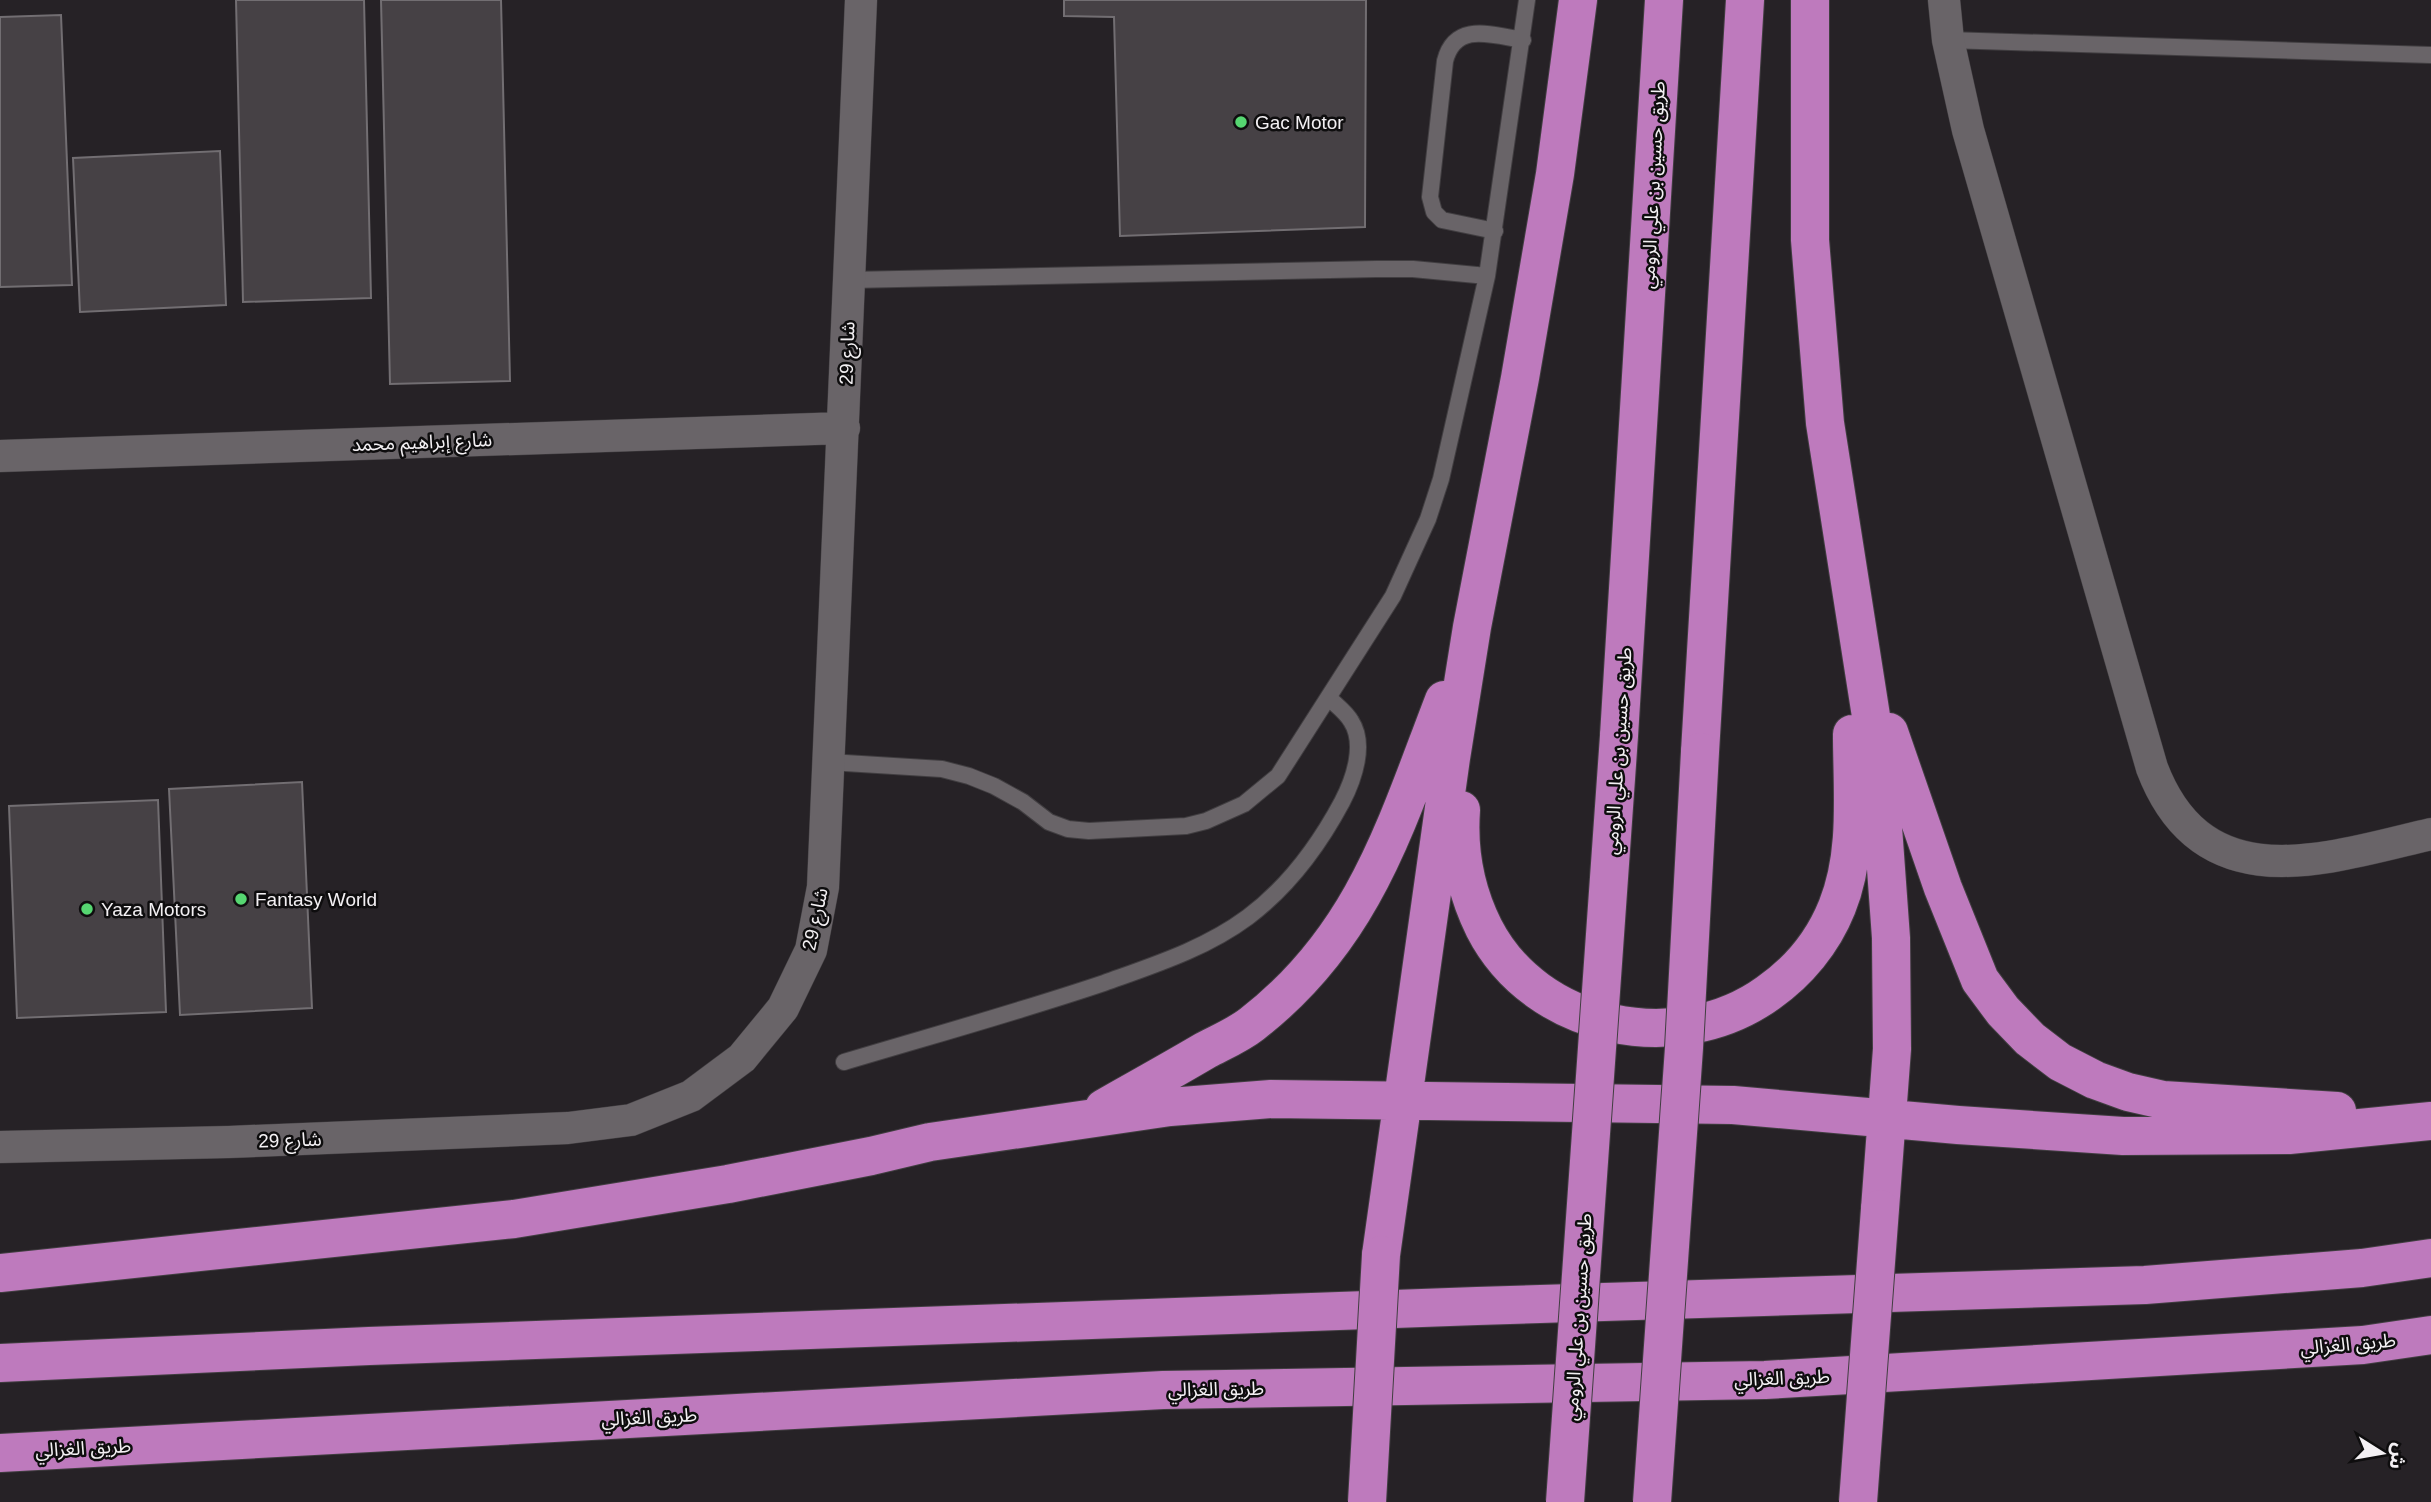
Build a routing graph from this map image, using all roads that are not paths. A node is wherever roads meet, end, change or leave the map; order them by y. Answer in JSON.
{"nodes":[{"id":1,"x":860,"y":0,"type":"edge"},
{"id":2,"x":1527,"y":0,"type":"edge"},
{"id":3,"x":1578,"y":0,"type":"edge"},
{"id":4,"x":1664,"y":0,"type":"edge"},
{"id":5,"x":1745,"y":0,"type":"edge"},
{"id":6,"x":1810,"y":0,"type":"edge"},
{"id":7,"x":1944,"y":0,"type":"edge"},
{"id":8,"x":1523,"y":40,"type":"junction"},
{"id":9,"x":1948,"y":40,"type":"junction"},
{"id":10,"x":2431,"y":55,"type":"edge"},
{"id":11,"x":1495,"y":231,"type":"junction"},
{"id":12,"x":1487,"y":276,"type":"junction"},
{"id":13,"x":850,"y":280,"type":"junction"},
{"id":14,"x":844,"y":428,"type":"junction"},
{"id":15,"x":0,"y":456,"type":"edge"},
{"id":16,"x":1853,"y":606,"type":"junction"},
{"id":17,"x":1472,"y":626,"type":"junction"},
{"id":18,"x":1329,"y":698,"type":"junction"},
{"id":19,"x":829,"y":762,"type":"junction"},
{"id":20,"x":2431,"y":834,"type":"edge"},
{"id":21,"x":844,"y":1062,"type":"dead end"},
{"id":22,"x":1402,"y":1100,"type":"junction"},
{"id":23,"x":1084,"y":1119,"type":"junction"},
{"id":24,"x":1887,"y":1119,"type":"junction"},
{"id":25,"x":2431,"y":1119,"type":"edge"},
{"id":26,"x":0,"y":1147,"type":"edge"},
{"id":27,"x":2431,"y":1258,"type":"edge"},
{"id":28,"x":0,"y":1272,"type":"edge"},
{"id":29,"x":2431,"y":1335,"type":"edge"},
{"id":30,"x":0,"y":1363,"type":"edge"},
{"id":31,"x":0,"y":1453,"type":"edge"},
{"id":32,"x":1367,"y":1502,"type":"edge"},
{"id":33,"x":1565,"y":1502,"type":"edge"},
{"id":34,"x":1652,"y":1502,"type":"edge"},
{"id":35,"x":1858,"y":1502,"type":"edge"}],
"edges":[{"from":1,"to":13,"type":"street","name":"شارع 29"},
{"from":2,"to":8,"type":"lane"},
{"from":3,"to":17,"type":"highway"},
{"from":4,"to":33,"type":"highway","name":"طريق حسين بن علي الرومي","bridge":true},
{"from":5,"to":34,"type":"highway","bridge":true},
{"from":6,"to":16,"type":"highway"},
{"from":7,"to":9,"type":"street"},
{"from":8,"to":11,"type":"lane"},
{"from":8,"to":11,"type":"lane"},
{"from":9,"to":10,"type":"lane"},
{"from":9,"to":20,"type":"street"},
{"from":11,"to":12,"type":"lane"},
{"from":12,"to":13,"type":"lane"},
{"from":12,"to":18,"type":"lane"},
{"from":13,"to":14,"type":"street","name":"شارع 29"},
{"from":14,"to":15,"type":"street","name":"شارع إبراهيم محمد"},
{"from":14,"to":19,"type":"street","name":"شارع 29"},
{"from":16,"to":17,"type":"highway"},
{"from":16,"to":24,"type":"highway"},
{"from":16,"to":25,"type":"highway"},
{"from":17,"to":22,"type":"highway"},
{"from":17,"to":23,"type":"highway"},
{"from":18,"to":19,"type":"lane"},
{"from":18,"to":21,"type":"lane"},
{"from":19,"to":26,"type":"street","name":"شارع 29"},
{"from":22,"to":23,"type":"highway"},
{"from":22,"to":24,"type":"highway"},
{"from":22,"to":32,"type":"highway","bridge":true},
{"from":23,"to":28,"type":"highway"},
{"from":24,"to":25,"type":"highway"},
{"from":24,"to":35,"type":"highway","bridge":true},
{"from":27,"to":30,"type":"highway"},
{"from":29,"to":31,"type":"highway","name":"طريق الغزالي"}]}
